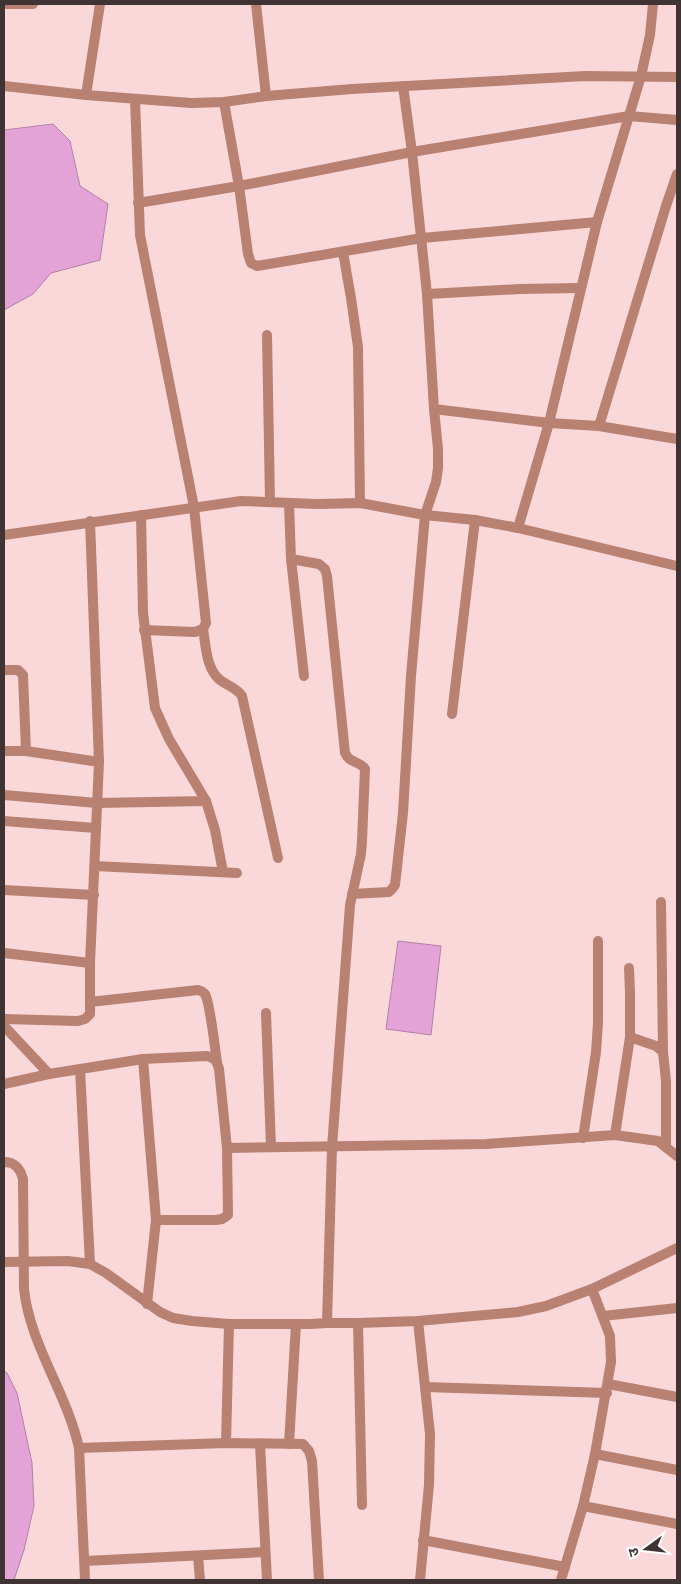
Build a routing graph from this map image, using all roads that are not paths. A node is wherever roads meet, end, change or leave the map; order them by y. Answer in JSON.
{"nodes":[{"id":1,"x":4,"y":4,"type":"edge"},
{"id":2,"x":33,"y":4,"type":"edge"},
{"id":3,"x":100,"y":4,"type":"edge"},
{"id":4,"x":256,"y":4,"type":"edge"},
{"id":5,"x":653,"y":4,"type":"edge"},
{"id":6,"x":641,"y":76,"type":"junction"},
{"id":7,"x":677,"y":77,"type":"edge"},
{"id":8,"x":4,"y":86,"type":"edge"},
{"id":9,"x":403,"y":86,"type":"junction"},
{"id":10,"x":86,"y":95,"type":"junction"},
{"id":11,"x":266,"y":96,"type":"junction"},
{"id":12,"x":135,"y":99,"type":"junction"},
{"id":13,"x":224,"y":102,"type":"junction"},
{"id":14,"x":630,"y":116,"type":"junction"},
{"id":15,"x":677,"y":120,"type":"edge"},
{"id":16,"x":412,"y":152,"type":"junction"},
{"id":17,"x":677,"y":174,"type":"edge"},
{"id":18,"x":239,"y":186,"type":"junction"},
{"id":19,"x":138,"y":204,"type":"junction"},
{"id":20,"x":597,"y":222,"type":"junction"},
{"id":21,"x":422,"y":238,"type":"junction"},
{"id":22,"x":342,"y":252,"type":"junction"},
{"id":23,"x":580,"y":288,"type":"junction"},
{"id":24,"x":427,"y":294,"type":"junction"},
{"id":25,"x":267,"y":335,"type":"dead end"},
{"id":26,"x":434,"y":409,"type":"junction"},
{"id":27,"x":549,"y":423,"type":"junction"},
{"id":28,"x":599,"y":426,"type":"junction"},
{"id":29,"x":677,"y":439,"type":"edge"},
{"id":30,"x":270,"y":502,"type":"junction"},
{"id":31,"x":289,"y":503,"type":"junction"},
{"id":32,"x":360,"y":503,"type":"junction"},
{"id":33,"x":194,"y":507,"type":"junction"},
{"id":34,"x":141,"y":515,"type":"junction"},
{"id":35,"x":425,"y":515,"type":"junction"},
{"id":36,"x":475,"y":520,"type":"junction"},
{"id":37,"x":90,"y":521,"type":"junction"},
{"id":38,"x":518,"y":528,"type":"junction"},
{"id":39,"x":4,"y":535,"type":"edge"},
{"id":40,"x":291,"y":559,"type":"junction"},
{"id":41,"x":677,"y":566,"type":"edge"},
{"id":42,"x":203,"y":629,"type":"junction"},
{"id":43,"x":144,"y":630,"type":"junction"},
{"id":44,"x":4,"y":670,"type":"edge"},
{"id":45,"x":304,"y":676,"type":"dead end"},
{"id":46,"x":452,"y":714,"type":"dead end"},
{"id":47,"x":4,"y":751,"type":"edge"},
{"id":48,"x":26,"y":751,"type":"junction"},
{"id":49,"x":100,"y":762,"type":"junction"},
{"id":50,"x":4,"y":795,"type":"edge"},
{"id":51,"x":206,"y":801,"type":"junction"},
{"id":52,"x":97,"y":803,"type":"junction"},
{"id":53,"x":4,"y":821,"type":"edge"},
{"id":54,"x":96,"y":828,"type":"junction"},
{"id":55,"x":278,"y":858,"type":"dead end"},
{"id":56,"x":95,"y":866,"type":"junction"},
{"id":57,"x":223,"y":872,"type":"junction"},
{"id":58,"x":237,"y":873,"type":"dead end"},
{"id":59,"x":4,"y":890,"type":"edge"},
{"id":60,"x":352,"y":894,"type":"junction"},
{"id":61,"x":94,"y":895,"type":"junction"},
{"id":62,"x":661,"y":902,"type":"dead end"},
{"id":63,"x":598,"y":941,"type":"dead end"},
{"id":64,"x":4,"y":953,"type":"edge"},
{"id":65,"x":90,"y":963,"type":"junction"},
{"id":66,"x":629,"y":968,"type":"dead end"},
{"id":67,"x":90,"y":1002,"type":"junction"},
{"id":68,"x":266,"y":1013,"type":"dead end"},
{"id":69,"x":4,"y":1019,"type":"edge"},
{"id":70,"x":4,"y":1026,"type":"edge"},
{"id":71,"x":630,"y":1037,"type":"junction"},
{"id":72,"x":663,"y":1052,"type":"junction"},
{"id":73,"x":143,"y":1059,"type":"junction"},
{"id":74,"x":217,"y":1062,"type":"junction"},
{"id":75,"x":80,"y":1069,"type":"junction"},
{"id":76,"x":49,"y":1074,"type":"junction"},
{"id":77,"x":4,"y":1084,"type":"edge"},
{"id":78,"x":615,"y":1136,"type":"junction"},
{"id":79,"x":583,"y":1138,"type":"junction"},
{"id":80,"x":666,"y":1146,"type":"junction"},
{"id":81,"x":271,"y":1147,"type":"junction"},
{"id":82,"x":332,"y":1147,"type":"junction"},
{"id":83,"x":228,"y":1148,"type":"junction"},
{"id":84,"x":677,"y":1156,"type":"edge"},
{"id":85,"x":4,"y":1162,"type":"edge"},
{"id":86,"x":156,"y":1220,"type":"junction"},
{"id":87,"x":677,"y":1248,"type":"edge"},
{"id":88,"x":25,"y":1261,"type":"junction"},
{"id":89,"x":4,"y":1262,"type":"edge"},
{"id":90,"x":90,"y":1264,"type":"junction"},
{"id":91,"x":592,"y":1289,"type":"junction"},
{"id":92,"x":147,"y":1304,"type":"junction"},
{"id":93,"x":677,"y":1308,"type":"edge"},
{"id":94,"x":603,"y":1316,"type":"junction"},
{"id":95,"x":418,"y":1321,"type":"junction"},
{"id":96,"x":327,"y":1323,"type":"junction"},
{"id":97,"x":358,"y":1323,"type":"junction"},
{"id":98,"x":229,"y":1324,"type":"junction"},
{"id":99,"x":296,"y":1324,"type":"junction"},
{"id":100,"x":425,"y":1387,"type":"junction"},
{"id":101,"x":608,"y":1389,"type":"junction"},
{"id":102,"x":677,"y":1397,"type":"edge"},
{"id":103,"x":226,"y":1443,"type":"junction"},
{"id":104,"x":260,"y":1444,"type":"junction"},
{"id":105,"x":289,"y":1444,"type":"junction"},
{"id":106,"x":79,"y":1448,"type":"junction"},
{"id":107,"x":595,"y":1454,"type":"junction"},
{"id":108,"x":677,"y":1470,"type":"edge"},
{"id":109,"x":362,"y":1505,"type":"dead end"},
{"id":110,"x":583,"y":1506,"type":"junction"},
{"id":111,"x":677,"y":1524,"type":"edge"},
{"id":112,"x":423,"y":1540,"type":"junction"},
{"id":113,"x":265,"y":1552,"type":"junction"},
{"id":114,"x":198,"y":1556,"type":"junction"},
{"id":115,"x":84,"y":1560,"type":"junction"},
{"id":116,"x":565,"y":1567,"type":"junction"},
{"id":117,"x":85,"y":1580,"type":"edge"},
{"id":118,"x":200,"y":1580,"type":"edge"},
{"id":119,"x":267,"y":1580,"type":"edge"},
{"id":120,"x":319,"y":1580,"type":"edge"},
{"id":121,"x":420,"y":1580,"type":"edge"},
{"id":122,"x":561,"y":1580,"type":"edge"}],
"edges":[{"from":1,"to":2,"type":"street"},
{"from":3,"to":10,"type":"street"},
{"from":4,"to":11,"type":"street"},
{"from":5,"to":6,"type":"street"},
{"from":6,"to":7,"type":"street"},
{"from":6,"to":9,"type":"street"},
{"from":6,"to":14,"type":"street"},
{"from":8,"to":10,"type":"street"},
{"from":9,"to":11,"type":"street"},
{"from":9,"to":16,"type":"street"},
{"from":10,"to":12,"type":"street"},
{"from":11,"to":13,"type":"street"},
{"from":12,"to":13,"type":"street"},
{"from":12,"to":19,"type":"street"},
{"from":13,"to":18,"type":"street"},
{"from":14,"to":15,"type":"street"},
{"from":14,"to":16,"type":"street"},
{"from":14,"to":20,"type":"street"},
{"from":16,"to":18,"type":"street"},
{"from":16,"to":21,"type":"street"},
{"from":17,"to":28,"type":"street"},
{"from":18,"to":19,"type":"street"},
{"from":18,"to":22,"type":"street"},
{"from":19,"to":33,"type":"street"},
{"from":20,"to":21,"type":"street"},
{"from":20,"to":23,"type":"street"},
{"from":21,"to":22,"type":"street"},
{"from":21,"to":24,"type":"street"},
{"from":22,"to":32,"type":"street"},
{"from":23,"to":24,"type":"street"},
{"from":23,"to":27,"type":"street"},
{"from":24,"to":26,"type":"street"},
{"from":25,"to":30,"type":"street"},
{"from":26,"to":27,"type":"street"},
{"from":26,"to":35,"type":"street"},
{"from":27,"to":28,"type":"street"},
{"from":27,"to":38,"type":"street"},
{"from":28,"to":29,"type":"street"},
{"from":30,"to":31,"type":"street"},
{"from":30,"to":33,"type":"street"},
{"from":31,"to":32,"type":"street"},
{"from":31,"to":40,"type":"street"},
{"from":32,"to":35,"type":"street"},
{"from":33,"to":34,"type":"street"},
{"from":33,"to":42,"type":"street"},
{"from":34,"to":37,"type":"street"},
{"from":34,"to":43,"type":"street"},
{"from":35,"to":36,"type":"street"},
{"from":35,"to":60,"type":"street"},
{"from":36,"to":38,"type":"street"},
{"from":36,"to":46,"type":"street"},
{"from":37,"to":39,"type":"street"},
{"from":37,"to":49,"type":"street"},
{"from":38,"to":41,"type":"street"},
{"from":40,"to":45,"type":"street"},
{"from":40,"to":60,"type":"street"},
{"from":42,"to":43,"type":"street"},
{"from":42,"to":55,"type":"street"},
{"from":43,"to":51,"type":"street"},
{"from":44,"to":48,"type":"street"},
{"from":47,"to":48,"type":"street"},
{"from":48,"to":49,"type":"street"},
{"from":49,"to":52,"type":"street"},
{"from":50,"to":52,"type":"street"},
{"from":51,"to":52,"type":"street"},
{"from":51,"to":57,"type":"street"},
{"from":52,"to":54,"type":"street"},
{"from":53,"to":54,"type":"street"},
{"from":54,"to":56,"type":"street"},
{"from":56,"to":57,"type":"street"},
{"from":56,"to":61,"type":"street"},
{"from":57,"to":58,"type":"street"},
{"from":59,"to":61,"type":"street"},
{"from":60,"to":82,"type":"street"},
{"from":61,"to":65,"type":"street"},
{"from":62,"to":72,"type":"street"},
{"from":63,"to":79,"type":"street"},
{"from":64,"to":65,"type":"street"},
{"from":65,"to":67,"type":"street"},
{"from":66,"to":71,"type":"street"},
{"from":67,"to":69,"type":"street"},
{"from":67,"to":74,"type":"street"},
{"from":68,"to":81,"type":"street"},
{"from":70,"to":76,"type":"street"},
{"from":71,"to":72,"type":"street"},
{"from":71,"to":78,"type":"street"},
{"from":72,"to":80,"type":"street"},
{"from":73,"to":74,"type":"street"},
{"from":73,"to":75,"type":"street"},
{"from":73,"to":86,"type":"street"},
{"from":74,"to":83,"type":"street"},
{"from":75,"to":76,"type":"street"},
{"from":75,"to":90,"type":"street"},
{"from":76,"to":77,"type":"street"},
{"from":78,"to":79,"type":"street"},
{"from":78,"to":80,"type":"street"},
{"from":79,"to":82,"type":"street"},
{"from":80,"to":84,"type":"street"},
{"from":81,"to":82,"type":"street"},
{"from":81,"to":83,"type":"street"},
{"from":82,"to":96,"type":"street"},
{"from":83,"to":86,"type":"street"},
{"from":85,"to":88,"type":"street"},
{"from":86,"to":92,"type":"street"},
{"from":87,"to":91,"type":"street"},
{"from":88,"to":89,"type":"street"},
{"from":88,"to":90,"type":"street"},
{"from":88,"to":106,"type":"street"},
{"from":90,"to":92,"type":"street"},
{"from":91,"to":94,"type":"street"},
{"from":91,"to":95,"type":"street"},
{"from":92,"to":98,"type":"street"},
{"from":93,"to":94,"type":"street"},
{"from":94,"to":101,"type":"street"},
{"from":95,"to":97,"type":"street"},
{"from":95,"to":100,"type":"street"},
{"from":96,"to":97,"type":"street"},
{"from":96,"to":99,"type":"street"},
{"from":97,"to":109,"type":"street"},
{"from":98,"to":99,"type":"street"},
{"from":98,"to":103,"type":"street"},
{"from":99,"to":105,"type":"street"},
{"from":100,"to":101,"type":"street"},
{"from":100,"to":112,"type":"street"},
{"from":101,"to":102,"type":"street"},
{"from":101,"to":107,"type":"street"},
{"from":103,"to":104,"type":"street"},
{"from":103,"to":106,"type":"street"},
{"from":104,"to":105,"type":"street"},
{"from":104,"to":113,"type":"street"},
{"from":105,"to":120,"type":"street"},
{"from":106,"to":115,"type":"street"},
{"from":107,"to":108,"type":"street"},
{"from":107,"to":110,"type":"street"},
{"from":110,"to":111,"type":"street"},
{"from":110,"to":116,"type":"street"},
{"from":112,"to":116,"type":"street"},
{"from":112,"to":121,"type":"street"},
{"from":113,"to":114,"type":"street"},
{"from":113,"to":119,"type":"street"},
{"from":114,"to":115,"type":"street"},
{"from":114,"to":118,"type":"street"},
{"from":115,"to":117,"type":"street"},
{"from":116,"to":122,"type":"street"}]}
